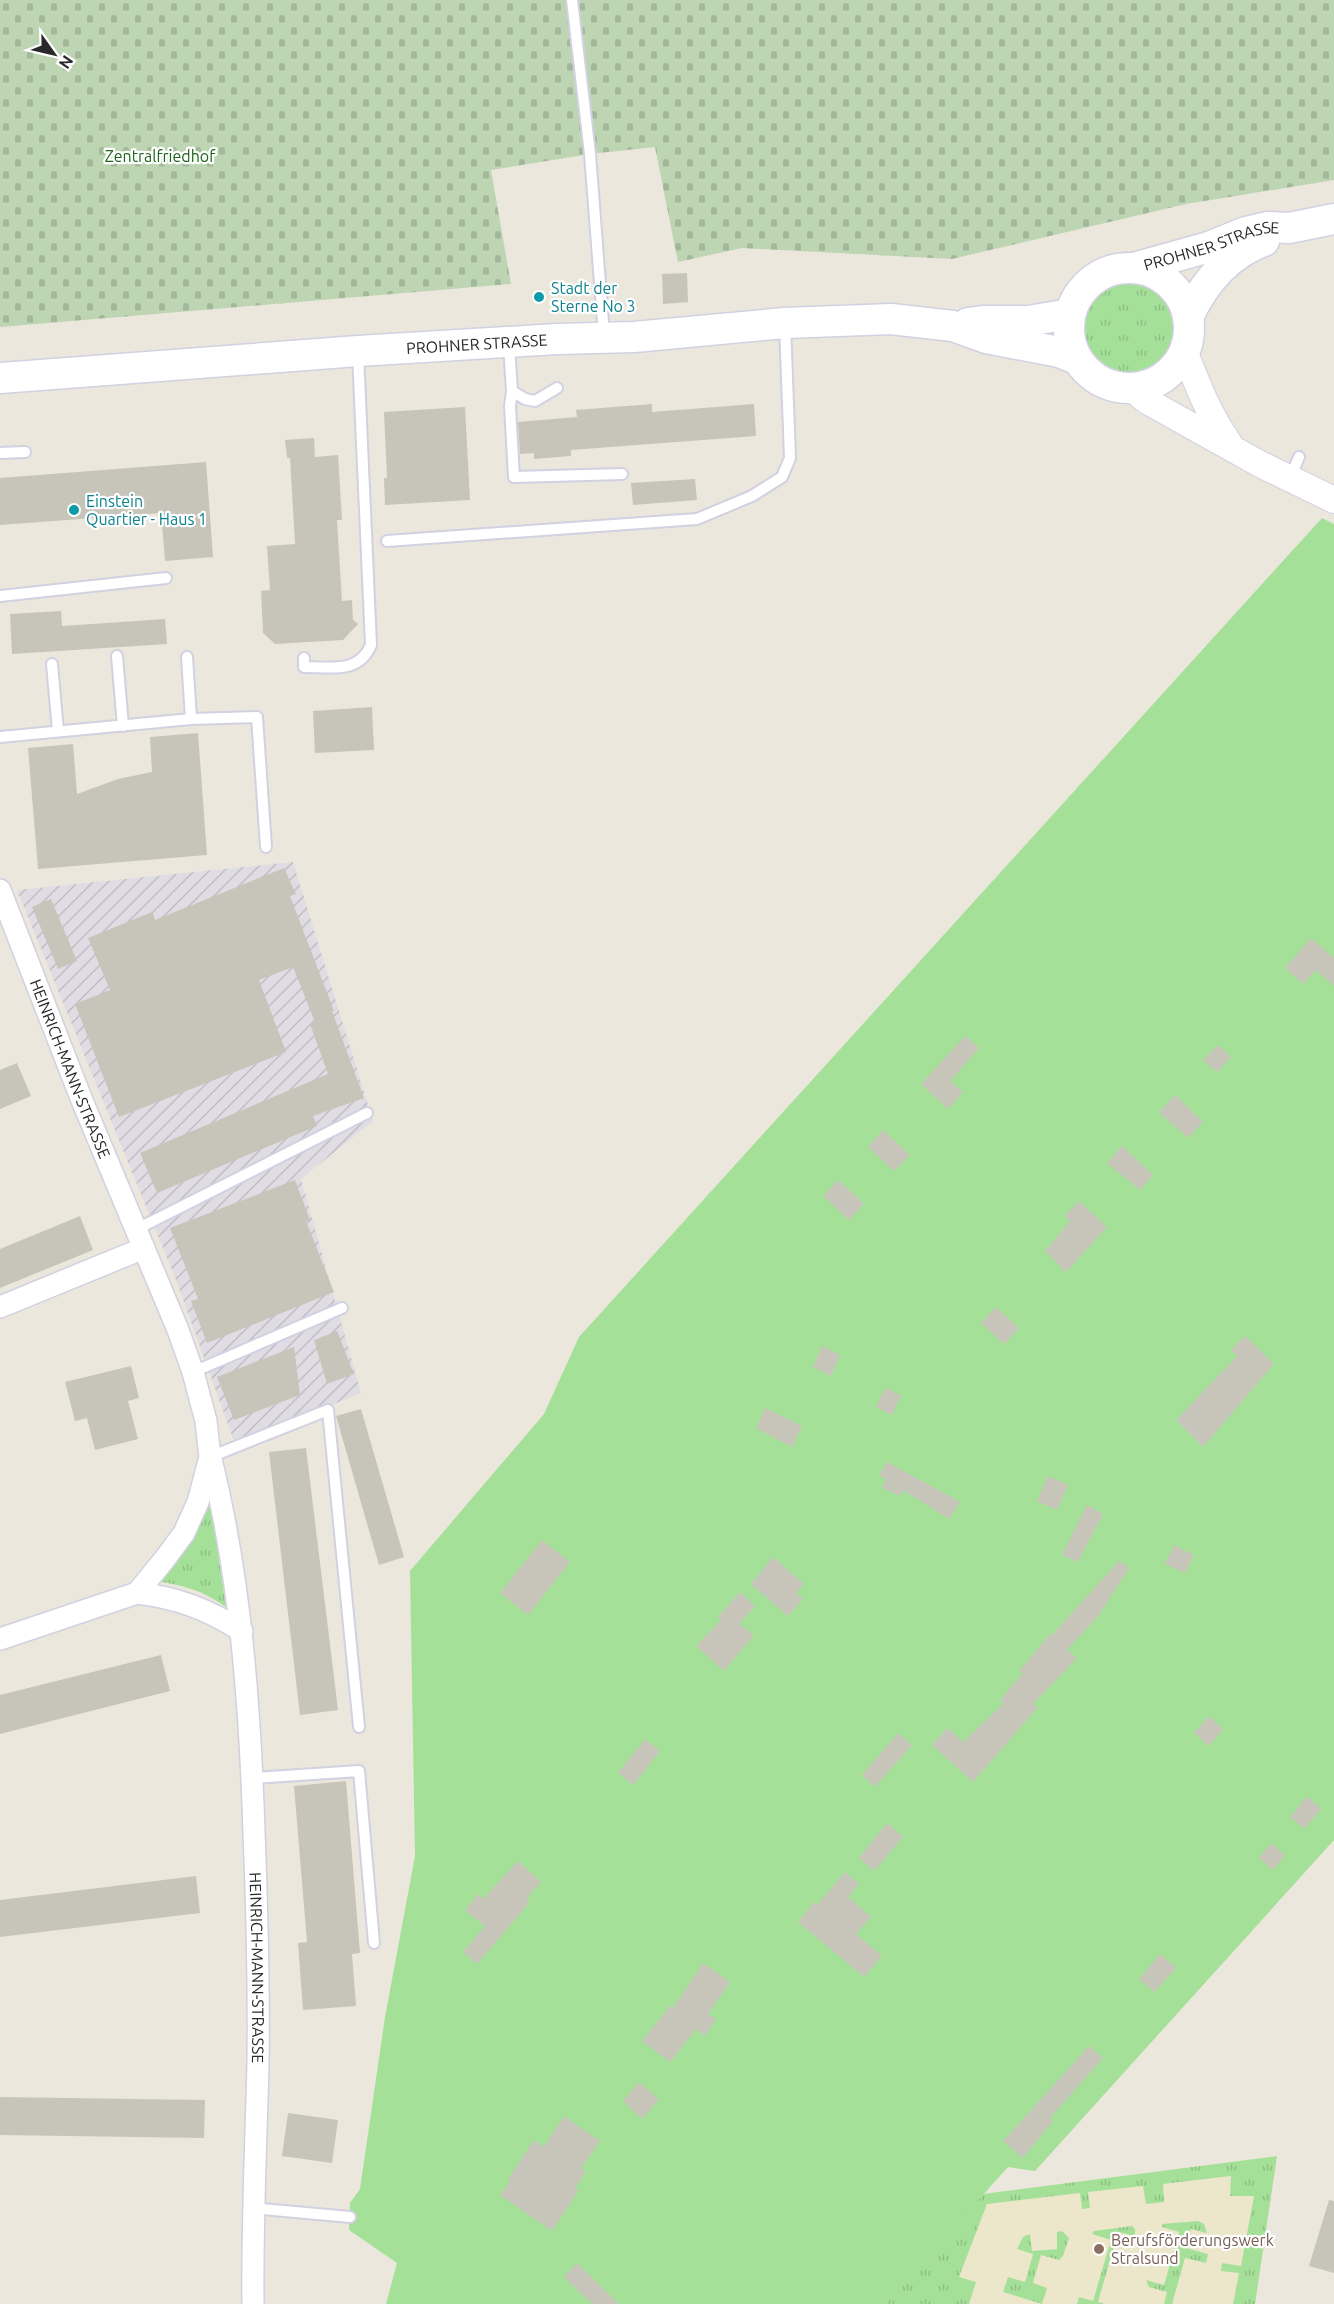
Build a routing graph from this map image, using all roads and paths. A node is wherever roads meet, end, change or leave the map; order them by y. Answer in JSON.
{"nodes":[{"id":1,"x":572,"y":0,"type":"edge"},
{"id":2,"x":1334,"y":219,"type":"edge"},
{"id":3,"x":1289,"y":228,"type":"junction"},
{"id":4,"x":1134,"y":268,"type":"junction"},
{"id":5,"x":1070,"y":314,"type":"junction"},
{"id":6,"x":1188,"y":317,"type":"junction"},
{"id":7,"x":785,"y":323,"type":"junction"},
{"id":8,"x":953,"y":326,"type":"junction"},
{"id":9,"x":604,"y":338,"type":"junction"},
{"id":10,"x":509,"y":342,"type":"junction"},
{"id":11,"x":358,"y":351,"type":"junction"},
{"id":12,"x":1184,"y":351,"type":"junction"},
{"id":13,"x":1077,"y":358,"type":"junction"},
{"id":14,"x":0,"y":378,"type":"edge"},
{"id":15,"x":557,"y":388,"type":"dead end"},
{"id":16,"x":1131,"y":388,"type":"junction"},
{"id":17,"x":512,"y":391,"type":"junction"},
{"id":18,"x":1232,"y":447,"type":"junction"},
{"id":19,"x":0,"y":453,"type":"edge"},
{"id":20,"x":25,"y":453,"type":"dead end"},
{"id":21,"x":622,"y":474,"type":"dead end"},
{"id":22,"x":1334,"y":500,"type":"edge"},
{"id":23,"x":387,"y":541,"type":"dead end"},
{"id":24,"x":166,"y":578,"type":"dead end"},
{"id":25,"x":0,"y":596,"type":"edge"},
{"id":26,"x":117,"y":656,"type":"dead end"},
{"id":27,"x":187,"y":657,"type":"dead end"},
{"id":28,"x":304,"y":658,"type":"dead end"},
{"id":29,"x":52,"y":664,"type":"dead end"},
{"id":30,"x":191,"y":719,"type":"junction"},
{"id":31,"x":123,"y":726,"type":"junction"},
{"id":32,"x":58,"y":731,"type":"junction"},
{"id":33,"x":0,"y":737,"type":"edge"},
{"id":34,"x":266,"y":847,"type":"dead end"},
{"id":35,"x":0,"y":890,"type":"edge"},
{"id":36,"x":367,"y":1113,"type":"dead end"},
{"id":37,"x":140,"y":1238,"type":"junction"},
{"id":38,"x":0,"y":1307,"type":"edge"},
{"id":39,"x":342,"y":1308,"type":"dead end"},
{"id":40,"x":193,"y":1372,"type":"junction"},
{"id":41,"x":210,"y":1457,"type":"junction"},
{"id":42,"x":137,"y":1593,"type":"junction"},
{"id":43,"x":242,"y":1631,"type":"junction"},
{"id":44,"x":0,"y":1639,"type":"edge"},
{"id":45,"x":359,"y":1727,"type":"dead end"},
{"id":46,"x":253,"y":1778,"type":"junction"},
{"id":47,"x":374,"y":1943,"type":"dead end"},
{"id":48,"x":252,"y":2208,"type":"junction"},
{"id":49,"x":350,"y":2217,"type":"dead end"},
{"id":50,"x":252,"y":2304,"type":"edge"}],
"edges":[{"from":1,"to":9,"type":"lane"},
{"from":2,"to":3,"type":"main road","name":"PROHNER STRASSE"},
{"from":3,"to":4,"type":"main road","name":"PROHNER STRASSE"},
{"from":3,"to":6,"type":"main road","name":"PROHNER STRASSE"},
{"from":4,"to":5,"type":"main road"},
{"from":4,"to":6,"type":"main road"},
{"from":5,"to":8,"type":"main road","name":"PROHNER STRASSE"},
{"from":5,"to":13,"type":"main road"},
{"from":6,"to":12,"type":"main road"},
{"from":7,"to":8,"type":"main road","name":"PROHNER STRASSE"},
{"from":7,"to":9,"type":"main road","name":"PROHNER STRASSE"},
{"from":7,"to":23,"type":"lane"},
{"from":8,"to":13,"type":"main road","name":"PROHNER STRASSE"},
{"from":9,"to":10,"type":"main road","name":"PROHNER STRASSE"},
{"from":10,"to":11,"type":"main road","name":"PROHNER STRASSE"},
{"from":10,"to":17,"type":"lane"},
{"from":11,"to":14,"type":"main road","name":"PROHNER STRASSE"},
{"from":11,"to":28,"type":"lane"},
{"from":12,"to":16,"type":"main road"},
{"from":12,"to":18,"type":"street"},
{"from":13,"to":16,"type":"main road"},
{"from":15,"to":17,"type":"lane"},
{"from":16,"to":18,"type":"street"},
{"from":17,"to":21,"type":"lane"},
{"from":18,"to":22,"type":"street"},
{"from":19,"to":20,"type":"lane"},
{"from":24,"to":25,"type":"lane"},
{"from":26,"to":31,"type":"lane"},
{"from":27,"to":30,"type":"lane"},
{"from":29,"to":32,"type":"lane"},
{"from":30,"to":31,"type":"lane"},
{"from":30,"to":34,"type":"lane"},
{"from":31,"to":32,"type":"lane"},
{"from":32,"to":33,"type":"lane"},
{"from":35,"to":37,"type":"street","name":"HEINRICH-MANN-STRASSE"},
{"from":36,"to":37,"type":"lane"},
{"from":37,"to":38,"type":"street"},
{"from":37,"to":40,"type":"street","name":"HEINRICH-MANN-STRASSE"},
{"from":39,"to":40,"type":"lane"},
{"from":40,"to":41,"type":"street","name":"HEINRICH-MANN-STRASSE"},
{"from":41,"to":42,"type":"street","name":"HEINRICH-MANN-STRASSE"},
{"from":41,"to":43,"type":"street","name":"HEINRICH-MANN-STRASSE"},
{"from":41,"to":45,"type":"lane"},
{"from":42,"to":43,"type":"street"},
{"from":42,"to":44,"type":"street"},
{"from":43,"to":46,"type":"street","name":"HEINRICH-MANN-STRASSE"},
{"from":46,"to":47,"type":"lane"},
{"from":46,"to":48,"type":"street","name":"HEINRICH-MANN-STRASSE"},
{"from":48,"to":49,"type":"lane"},
{"from":48,"to":50,"type":"street","name":"HEINRICH-MANN-STRASSE"}]}
